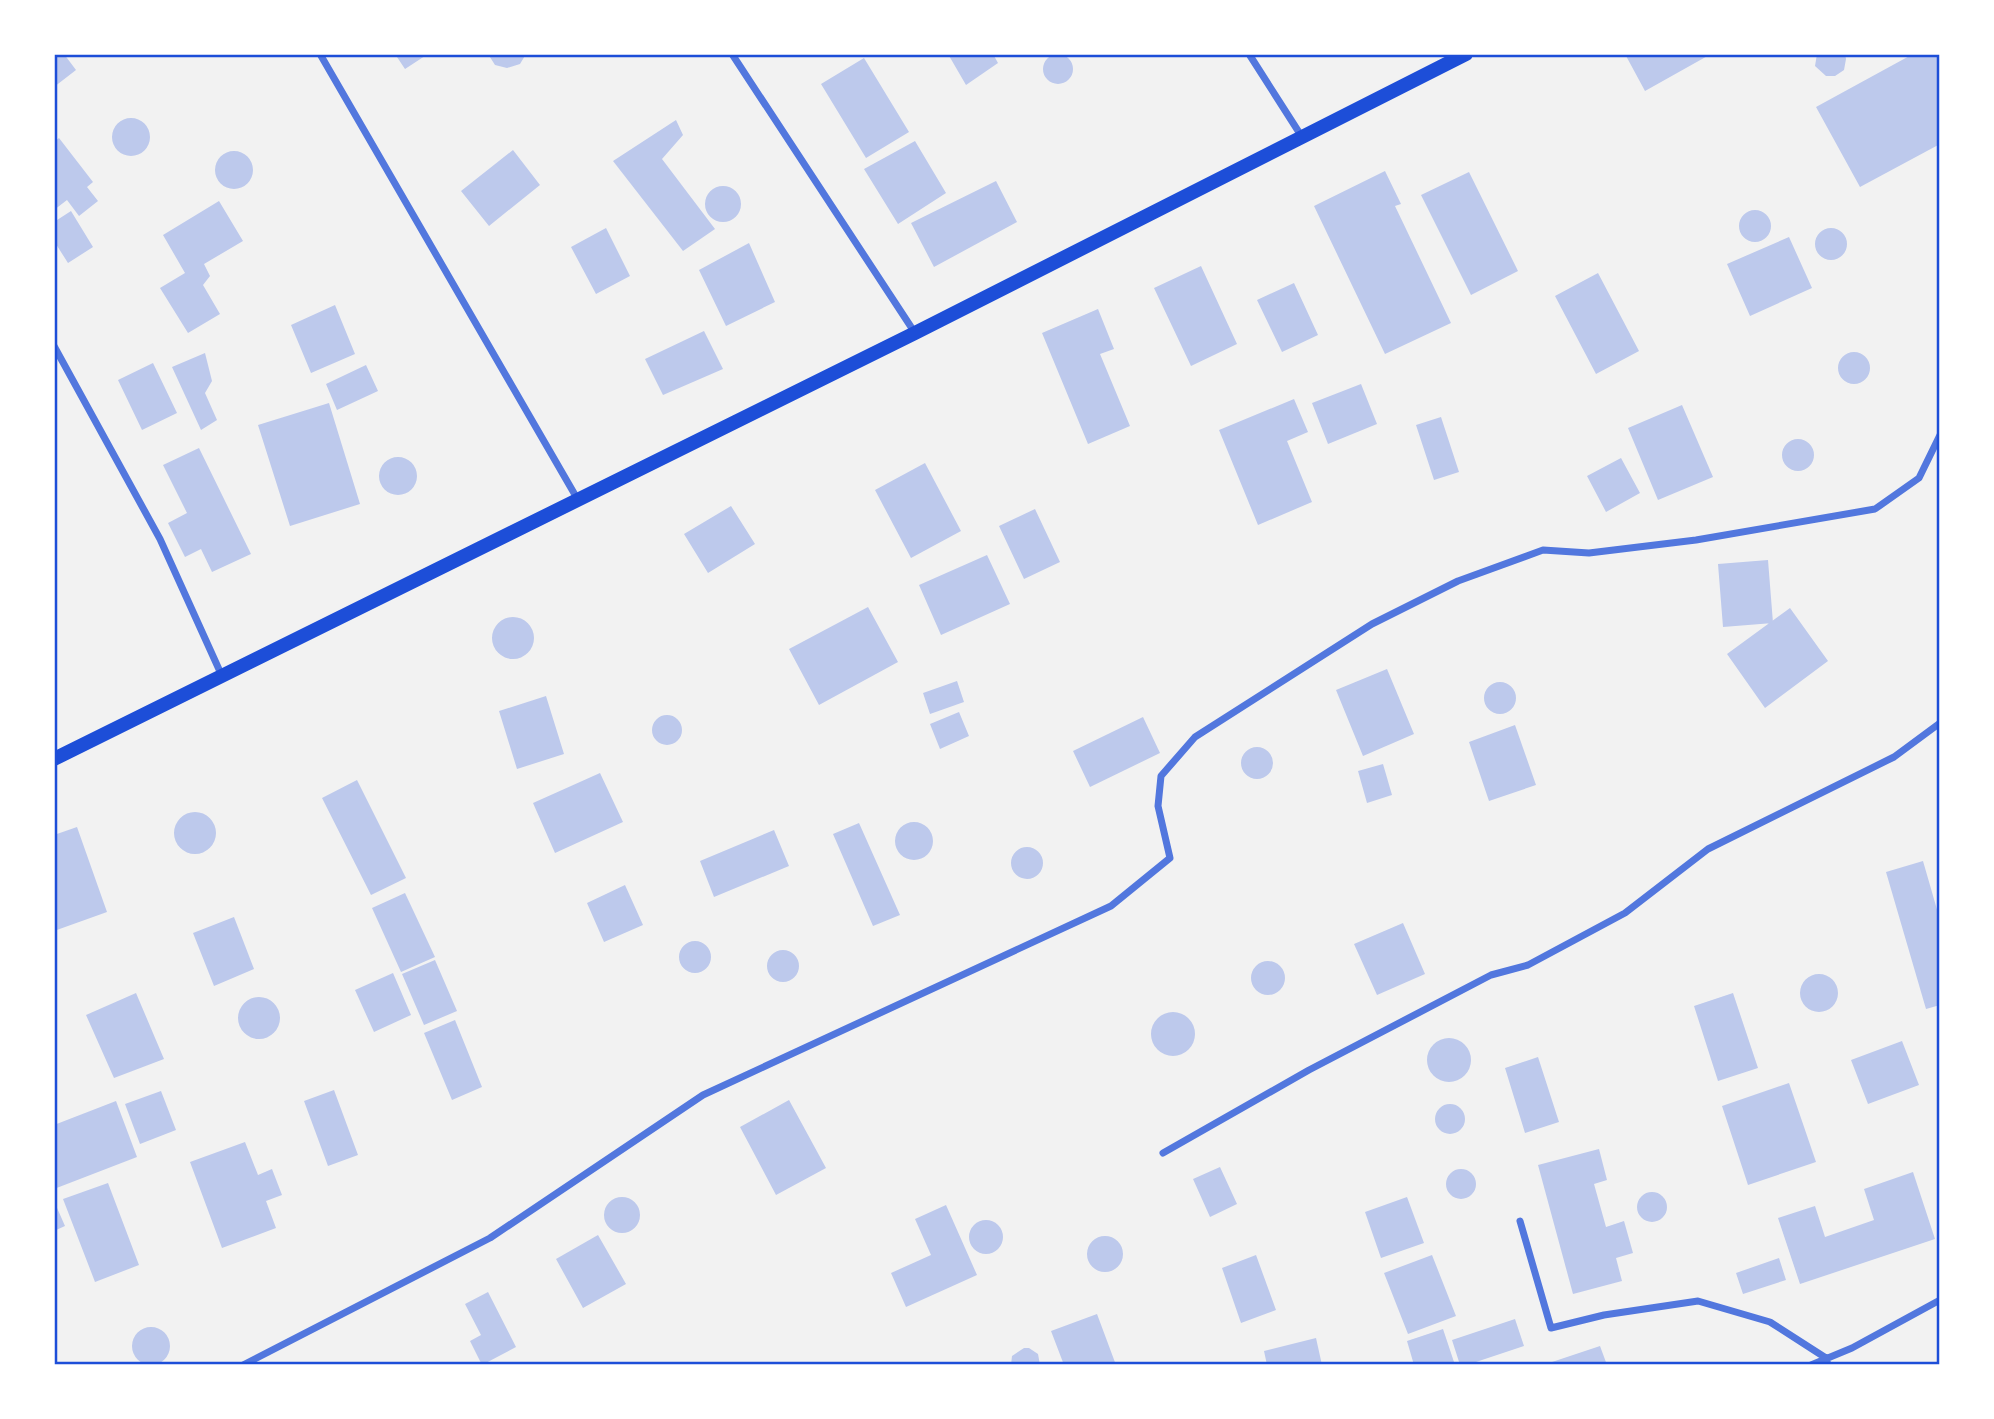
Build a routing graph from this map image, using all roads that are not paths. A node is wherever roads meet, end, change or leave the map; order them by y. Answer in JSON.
{"nodes":[{"id":1,"x":320,"y":54,"type":"edge"},
{"id":2,"x":733,"y":54,"type":"edge"},
{"id":3,"x":1249,"y":54,"type":"edge"},
{"id":4,"x":1466,"y":54,"type":"edge"},
{"id":5,"x":1303,"y":137,"type":"junction"},
{"id":6,"x":915,"y":333,"type":"junction"},
{"id":7,"x":54,"y":346,"type":"edge"},
{"id":8,"x":1940,"y":435,"type":"edge"},
{"id":9,"x":578,"y":500,"type":"junction"},
{"id":10,"x":222,"y":676,"type":"junction"},
{"id":11,"x":1940,"y":723,"type":"edge"},
{"id":12,"x":54,"y":759,"type":"edge"},
{"id":13,"x":1163,"y":1153,"type":"dead end"},
{"id":14,"x":1520,"y":1221,"type":"dead end"},
{"id":15,"x":1940,"y":1300,"type":"edge"},
{"id":16,"x":1827,"y":1361,"type":"edge"},
{"id":17,"x":243,"y":1365,"type":"edge"},
{"id":18,"x":1811,"y":1365,"type":"edge"}],
"edges":[{"from":1,"to":9,"type":"street"},
{"from":2,"to":6,"type":"street"},
{"from":3,"to":5,"type":"street"},
{"from":4,"to":5,"type":"main road"},
{"from":5,"to":6,"type":"main road"},
{"from":6,"to":9,"type":"main road"},
{"from":7,"to":10,"type":"street"},
{"from":8,"to":17,"type":"street"},
{"from":9,"to":10,"type":"main road"},
{"from":10,"to":12,"type":"main road"},
{"from":11,"to":13,"type":"street"},
{"from":14,"to":16,"type":"street"},
{"from":15,"to":16,"type":"street"},
{"from":16,"to":18,"type":"street"}]}
